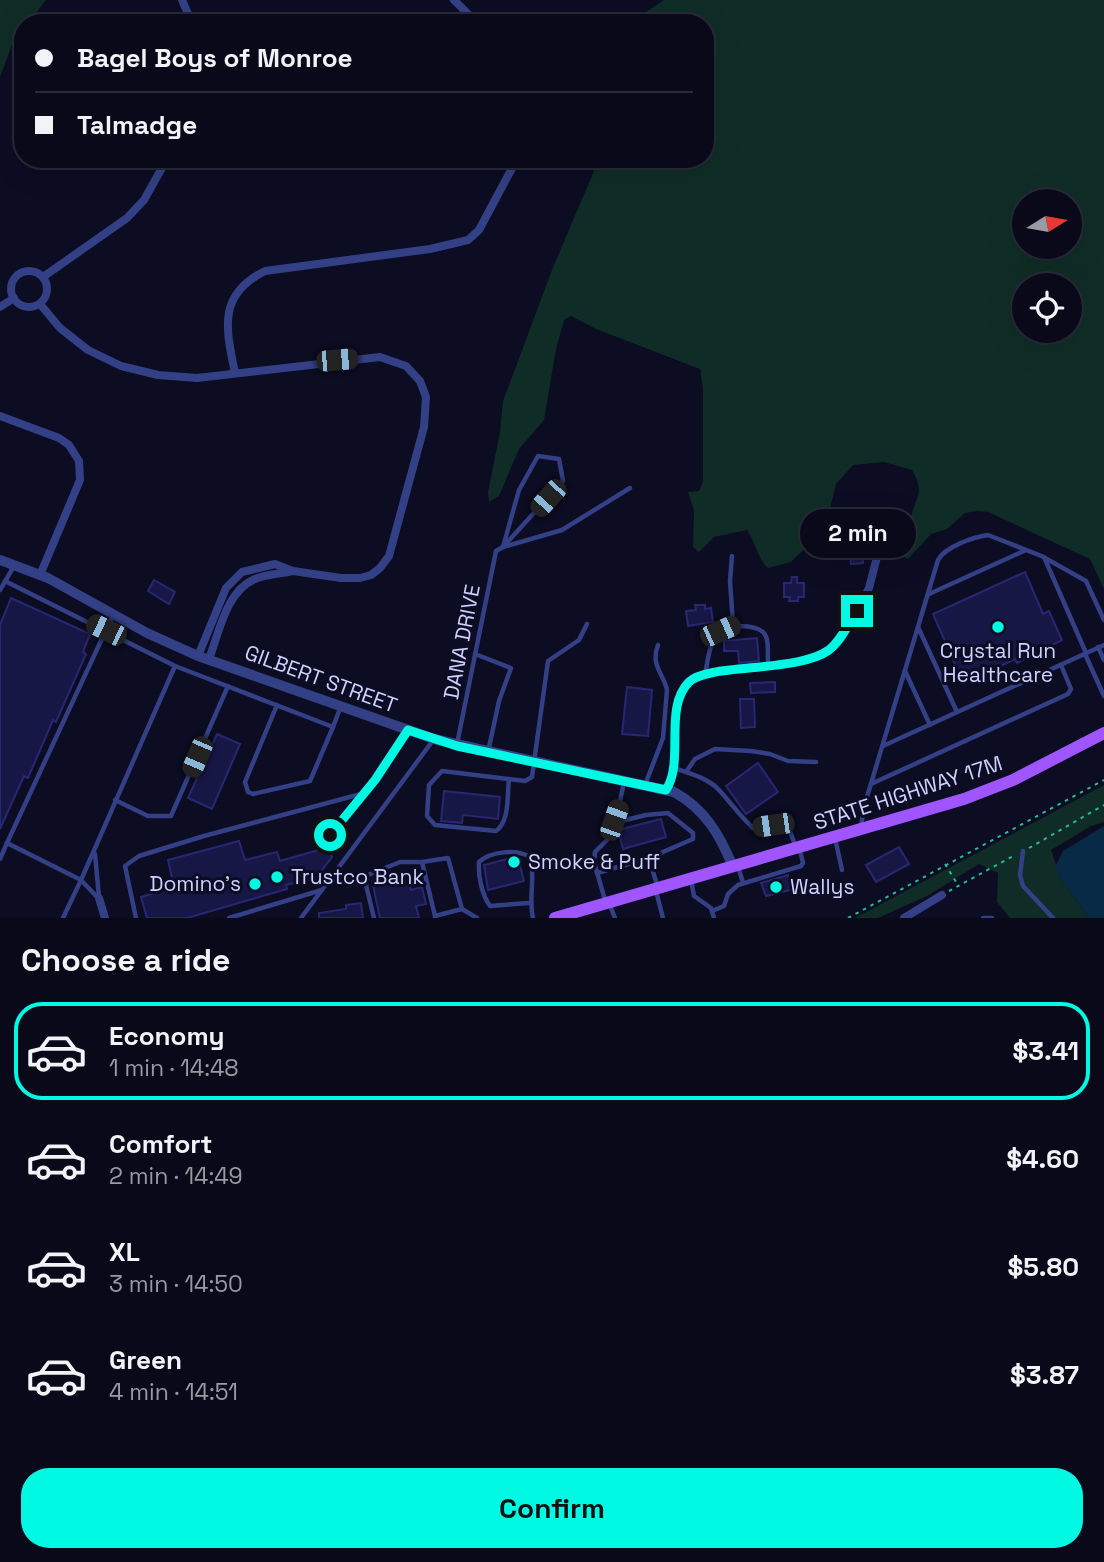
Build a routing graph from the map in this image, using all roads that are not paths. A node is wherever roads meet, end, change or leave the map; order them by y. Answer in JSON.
{"nodes":[{"id":1,"x":454,"y":0,"type":"edge"},
{"id":2,"x":468,"y":14,"type":"edge"},
{"id":3,"x":162,"y":168,"type":"edge"},
{"id":4,"x":512,"y":168,"type":"edge"},
{"id":5,"x":43,"y":277,"type":"junction"},
{"id":6,"x":13,"y":298,"type":"junction"},
{"id":7,"x":40,"y":304,"type":"junction"},
{"id":8,"x":0,"y":307,"type":"edge"},
{"id":9,"x":235,"y":373,"type":"junction"},
{"id":10,"x":0,"y":416,"type":"edge"},
{"id":11,"x":630,"y":488,"type":"dead end"},
{"id":12,"x":503,"y":547,"type":"junction"},
{"id":13,"x":1027,"y":550,"type":"junction"},
{"id":14,"x":732,"y":556,"type":"dead end"},
{"id":15,"x":877,"y":557,"type":"dead end"},
{"id":16,"x":1044,"y":557,"type":"junction"},
{"id":17,"x":0,"y":560,"type":"edge"},
{"id":18,"x":14,"y":565,"type":"junction"},
{"id":19,"x":293,"y":572,"type":"junction"},
{"id":20,"x":40,"y":575,"type":"junction"},
{"id":21,"x":5,"y":582,"type":"junction"},
{"id":22,"x":0,"y":590,"type":"edge"},
{"id":23,"x":928,"y":594,"type":"junction"},
{"id":24,"x":857,"y":611,"type":"joint"},
{"id":25,"x":113,"y":614,"type":"junction"},
{"id":26,"x":1104,"y":620,"type":"edge"},
{"id":27,"x":587,"y":624,"type":"dead end"},
{"id":28,"x":733,"y":625,"type":"junction"},
{"id":29,"x":918,"y":626,"type":"junction"},
{"id":30,"x":106,"y":630,"type":"junction"},
{"id":31,"x":658,"y":645,"type":"dead end"},
{"id":32,"x":1104,"y":645,"type":"edge"},
{"id":33,"x":1098,"y":647,"type":"junction"},
{"id":34,"x":1085,"y":653,"type":"junction"},
{"id":35,"x":475,"y":654,"type":"junction"},
{"id":36,"x":198,"y":656,"type":"junction"},
{"id":37,"x":209,"y":659,"type":"junction"},
{"id":38,"x":1104,"y":660,"type":"edge"},
{"id":39,"x":1061,"y":664,"type":"junction"},
{"id":40,"x":175,"y":666,"type":"junction"},
{"id":41,"x":768,"y":667,"type":"junction"},
{"id":42,"x":905,"y":671,"type":"junction"},
{"id":43,"x":705,"y":674,"type":"junction"},
{"id":44,"x":228,"y":686,"type":"junction"},
{"id":45,"x":1104,"y":696,"type":"edge"},
{"id":46,"x":277,"y":705,"type":"junction"},
{"id":47,"x":341,"y":706,"type":"junction"},
{"id":48,"x":957,"y":712,"type":"junction"},
{"id":49,"x":930,"y":725,"type":"junction"},
{"id":50,"x":333,"y":727,"type":"junction"},
{"id":51,"x":408,"y":730,"type":"junction"},
{"id":52,"x":1104,"y":733,"type":"edge"},
{"id":53,"x":434,"y":739,"type":"junction"},
{"id":54,"x":457,"y":746,"type":"junction"},
{"id":55,"x":882,"y":747,"type":"junction"},
{"id":56,"x":488,"y":752,"type":"junction"},
{"id":57,"x":534,"y":762,"type":"junction"},
{"id":58,"x":816,"y":762,"type":"dead end"},
{"id":59,"x":674,"y":768,"type":"junction"},
{"id":60,"x":686,"y":772,"type":"junction"},
{"id":61,"x":509,"y":779,"type":"junction"},
{"id":62,"x":624,"y":781,"type":"junction"},
{"id":63,"x":645,"y":785,"type":"junction"},
{"id":64,"x":871,"y":785,"type":"junction"},
{"id":65,"x":666,"y":790,"type":"junction"},
{"id":66,"x":361,"y":794,"type":"junction"},
{"id":67,"x":116,"y":800,"type":"junction"},
{"id":68,"x":613,"y":823,"type":"junction"},
{"id":69,"x":862,"y":830,"type":"junction"},
{"id":70,"x":330,"y":835,"type":"dead end"},
{"id":71,"x":835,"y":838,"type":"junction"},
{"id":72,"x":7,"y":843,"type":"junction"},
{"id":73,"x":798,"y":848,"type":"junction"},
{"id":74,"x":1023,"y":851,"type":"dead end"},
{"id":75,"x":94,"y":852,"type":"junction"},
{"id":76,"x":649,"y":858,"type":"junction"},
{"id":77,"x":0,"y":859,"type":"edge"},
{"id":78,"x":422,"y":862,"type":"junction"},
{"id":79,"x":735,"y":866,"type":"junction"},
{"id":80,"x":842,"y":870,"type":"dead end"},
{"id":81,"x":597,"y":873,"type":"junction"},
{"id":82,"x":690,"y":879,"type":"junction"},
{"id":83,"x":81,"y":880,"type":"junction"},
{"id":84,"x":743,"y":883,"type":"junction"},
{"id":85,"x":657,"y":889,"type":"junction"},
{"id":86,"x":323,"y":890,"type":"junction"},
{"id":87,"x":942,"y":895,"type":"dead end"},
{"id":88,"x":99,"y":898,"type":"junction"},
{"id":89,"x":529,"y":903,"type":"junction"},
{"id":90,"x":608,"y":903,"type":"junction"},
{"id":91,"x":462,"y":909,"type":"junction"},
{"id":92,"x":712,"y":911,"type":"junction"},
{"id":93,"x":583,"y":914,"type":"edge"},
{"id":94,"x":435,"y":917,"type":"edge"},
{"id":95,"x":63,"y":918,"type":"edge"},
{"id":96,"x":105,"y":918,"type":"edge"},
{"id":97,"x":136,"y":918,"type":"edge"},
{"id":98,"x":229,"y":918,"type":"edge"},
{"id":99,"x":301,"y":918,"type":"edge"},
{"id":100,"x":374,"y":918,"type":"edge"},
{"id":101,"x":477,"y":918,"type":"edge"},
{"id":102,"x":533,"y":918,"type":"edge"},
{"id":103,"x":555,"y":918,"type":"edge"},
{"id":104,"x":615,"y":918,"type":"edge"},
{"id":105,"x":663,"y":918,"type":"edge"},
{"id":106,"x":714,"y":918,"type":"edge"},
{"id":107,"x":904,"y":918,"type":"edge"},
{"id":108,"x":983,"y":918,"type":"edge"},
{"id":109,"x":992,"y":918,"type":"edge"},
{"id":110,"x":1052,"y":918,"type":"edge"}],
"edges":[{"from":1,"to":2,"type":"street"},
{"from":3,"to":5,"type":"street"},
{"from":4,"to":9,"type":"street"},
{"from":5,"to":6,"type":"street"},
{"from":5,"to":7,"type":"street"},
{"from":6,"to":7,"type":"street"},
{"from":6,"to":8,"type":"street"},
{"from":7,"to":9,"type":"street"},
{"from":9,"to":19,"type":"street"},
{"from":10,"to":20,"type":"street"},
{"from":11,"to":12,"type":"lane"},
{"from":12,"to":12,"type":"lane"},
{"from":12,"to":35,"type":"lane","name":"DANA DRIVE"},
{"from":13,"to":16,"type":"lane"},
{"from":13,"to":23,"type":"lane"},
{"from":13,"to":23,"type":"lane"},
{"from":14,"to":28,"type":"lane"},
{"from":15,"to":24,"type":"street"},
{"from":16,"to":26,"type":"lane"},
{"from":16,"to":34,"type":"lane"},
{"from":17,"to":18,"type":"street","name":"GILBERT STREET"},
{"from":18,"to":20,"type":"street","name":"GILBERT STREET"},
{"from":18,"to":21,"type":"lane"},
{"from":19,"to":36,"type":"street"},
{"from":19,"to":37,"type":"street"},
{"from":20,"to":25,"type":"street","name":"GILBERT STREET"},
{"from":21,"to":22,"type":"lane"},
{"from":21,"to":30,"type":"lane"},
{"from":23,"to":29,"type":"lane"},
{"from":24,"to":41,"type":"lane"},
{"from":25,"to":30,"type":"lane"},
{"from":25,"to":36,"type":"street","name":"GILBERT STREET"},
{"from":27,"to":57,"type":"lane"},
{"from":28,"to":41,"type":"lane"},
{"from":28,"to":43,"type":"lane"},
{"from":29,"to":42,"type":"lane"},
{"from":29,"to":48,"type":"lane"},
{"from":30,"to":40,"type":"lane"},
{"from":30,"to":72,"type":"lane"},
{"from":31,"to":63,"type":"lane"},
{"from":32,"to":33,"type":"lane"},
{"from":33,"to":34,"type":"lane"},
{"from":33,"to":38,"type":"lane"},
{"from":34,"to":39,"type":"lane"},
{"from":34,"to":45,"type":"lane"},
{"from":35,"to":54,"type":"lane","name":"DANA DRIVE"},
{"from":35,"to":56,"type":"lane"},
{"from":36,"to":37,"type":"street","name":"GILBERT STREET"},
{"from":37,"to":47,"type":"street","name":"GILBERT STREET"},
{"from":39,"to":48,"type":"lane"},
{"from":39,"to":64,"type":"lane"},
{"from":40,"to":44,"type":"lane"},
{"from":40,"to":67,"type":"lane"},
{"from":41,"to":43,"type":"lane"},
{"from":42,"to":49,"type":"lane"},
{"from":42,"to":55,"type":"lane"},
{"from":43,"to":59,"type":"lane"},
{"from":44,"to":46,"type":"lane"},
{"from":44,"to":67,"type":"lane"},
{"from":46,"to":50,"type":"lane"},
{"from":46,"to":50,"type":"lane"},
{"from":47,"to":50,"type":"lane"},
{"from":47,"to":51,"type":"street","name":"GILBERT STREET"},
{"from":48,"to":49,"type":"lane"},
{"from":49,"to":55,"type":"lane"},
{"from":51,"to":53,"type":"street","name":"GILBERT STREET"},
{"from":51,"to":66,"type":"lane"},
{"from":52,"to":69,"type":"main road","name":"STATE HIGHWAY 17M"},
{"from":53,"to":54,"type":"street","name":"GILBERT STREET"},
{"from":53,"to":86,"type":"lane"},
{"from":54,"to":56,"type":"street","name":"GILBERT STREET"},
{"from":55,"to":64,"type":"lane"},
{"from":56,"to":57,"type":"street","name":"GILBERT STREET"},
{"from":57,"to":61,"type":"lane"},
{"from":57,"to":62,"type":"street","name":"GILBERT STREET"},
{"from":58,"to":60,"type":"lane"},
{"from":59,"to":60,"type":"lane"},
{"from":59,"to":65,"type":"lane"},
{"from":60,"to":73,"type":"lane"},
{"from":61,"to":61,"type":"lane"},
{"from":62,"to":63,"type":"street","name":"GILBERT STREET"},
{"from":62,"to":68,"type":"lane"},
{"from":63,"to":65,"type":"street","name":"GILBERT STREET"},
{"from":64,"to":69,"type":"lane"},
{"from":65,"to":79,"type":"street","name":"GILBERT STREET"},
{"from":66,"to":70,"type":"lane"},
{"from":66,"to":97,"type":"lane"},
{"from":67,"to":75,"type":"lane"},
{"from":68,"to":76,"type":"lane"},
{"from":68,"to":81,"type":"lane"},
{"from":69,"to":71,"type":"main road","name":"STATE HIGHWAY 17M"},
{"from":71,"to":73,"type":"main road","name":"STATE HIGHWAY 17M"},
{"from":71,"to":80,"type":"lane"},
{"from":72,"to":77,"type":"lane"},
{"from":72,"to":83,"type":"lane"},
{"from":73,"to":79,"type":"main road","name":"STATE HIGHWAY 17M"},
{"from":73,"to":84,"type":"lane"},
{"from":74,"to":110,"type":"lane"},
{"from":75,"to":83,"type":"lane"},
{"from":75,"to":88,"type":"lane"},
{"from":76,"to":81,"type":"lane"},
{"from":76,"to":85,"type":"lane"},
{"from":78,"to":91,"type":"lane"},
{"from":78,"to":94,"type":"lane"},
{"from":78,"to":100,"type":"lane"},
{"from":79,"to":82,"type":"main road","name":"STATE HIGHWAY 17M"},
{"from":79,"to":84,"type":"lane"},
{"from":81,"to":90,"type":"lane"},
{"from":82,"to":85,"type":"main road","name":"STATE HIGHWAY 17M"},
{"from":82,"to":92,"type":"lane"},
{"from":83,"to":88,"type":"lane"},
{"from":83,"to":95,"type":"lane"},
{"from":84,"to":92,"type":"lane"},
{"from":85,"to":90,"type":"main road","name":"STATE HIGHWAY 17M"},
{"from":85,"to":105,"type":"lane"},
{"from":86,"to":98,"type":"lane"},
{"from":86,"to":99,"type":"lane"},
{"from":87,"to":107,"type":"street"},
{"from":88,"to":96,"type":"street"},
{"from":89,"to":89,"type":"lane"},
{"from":89,"to":102,"type":"lane"},
{"from":90,"to":93,"type":"main road","name":"STATE HIGHWAY 17M"},
{"from":90,"to":104,"type":"lane"},
{"from":91,"to":94,"type":"lane"},
{"from":91,"to":101,"type":"lane"},
{"from":92,"to":106,"type":"lane"},
{"from":93,"to":103,"type":"main road","name":"STATE HIGHWAY 17M"},
{"from":108,"to":109,"type":"lane"}]}
